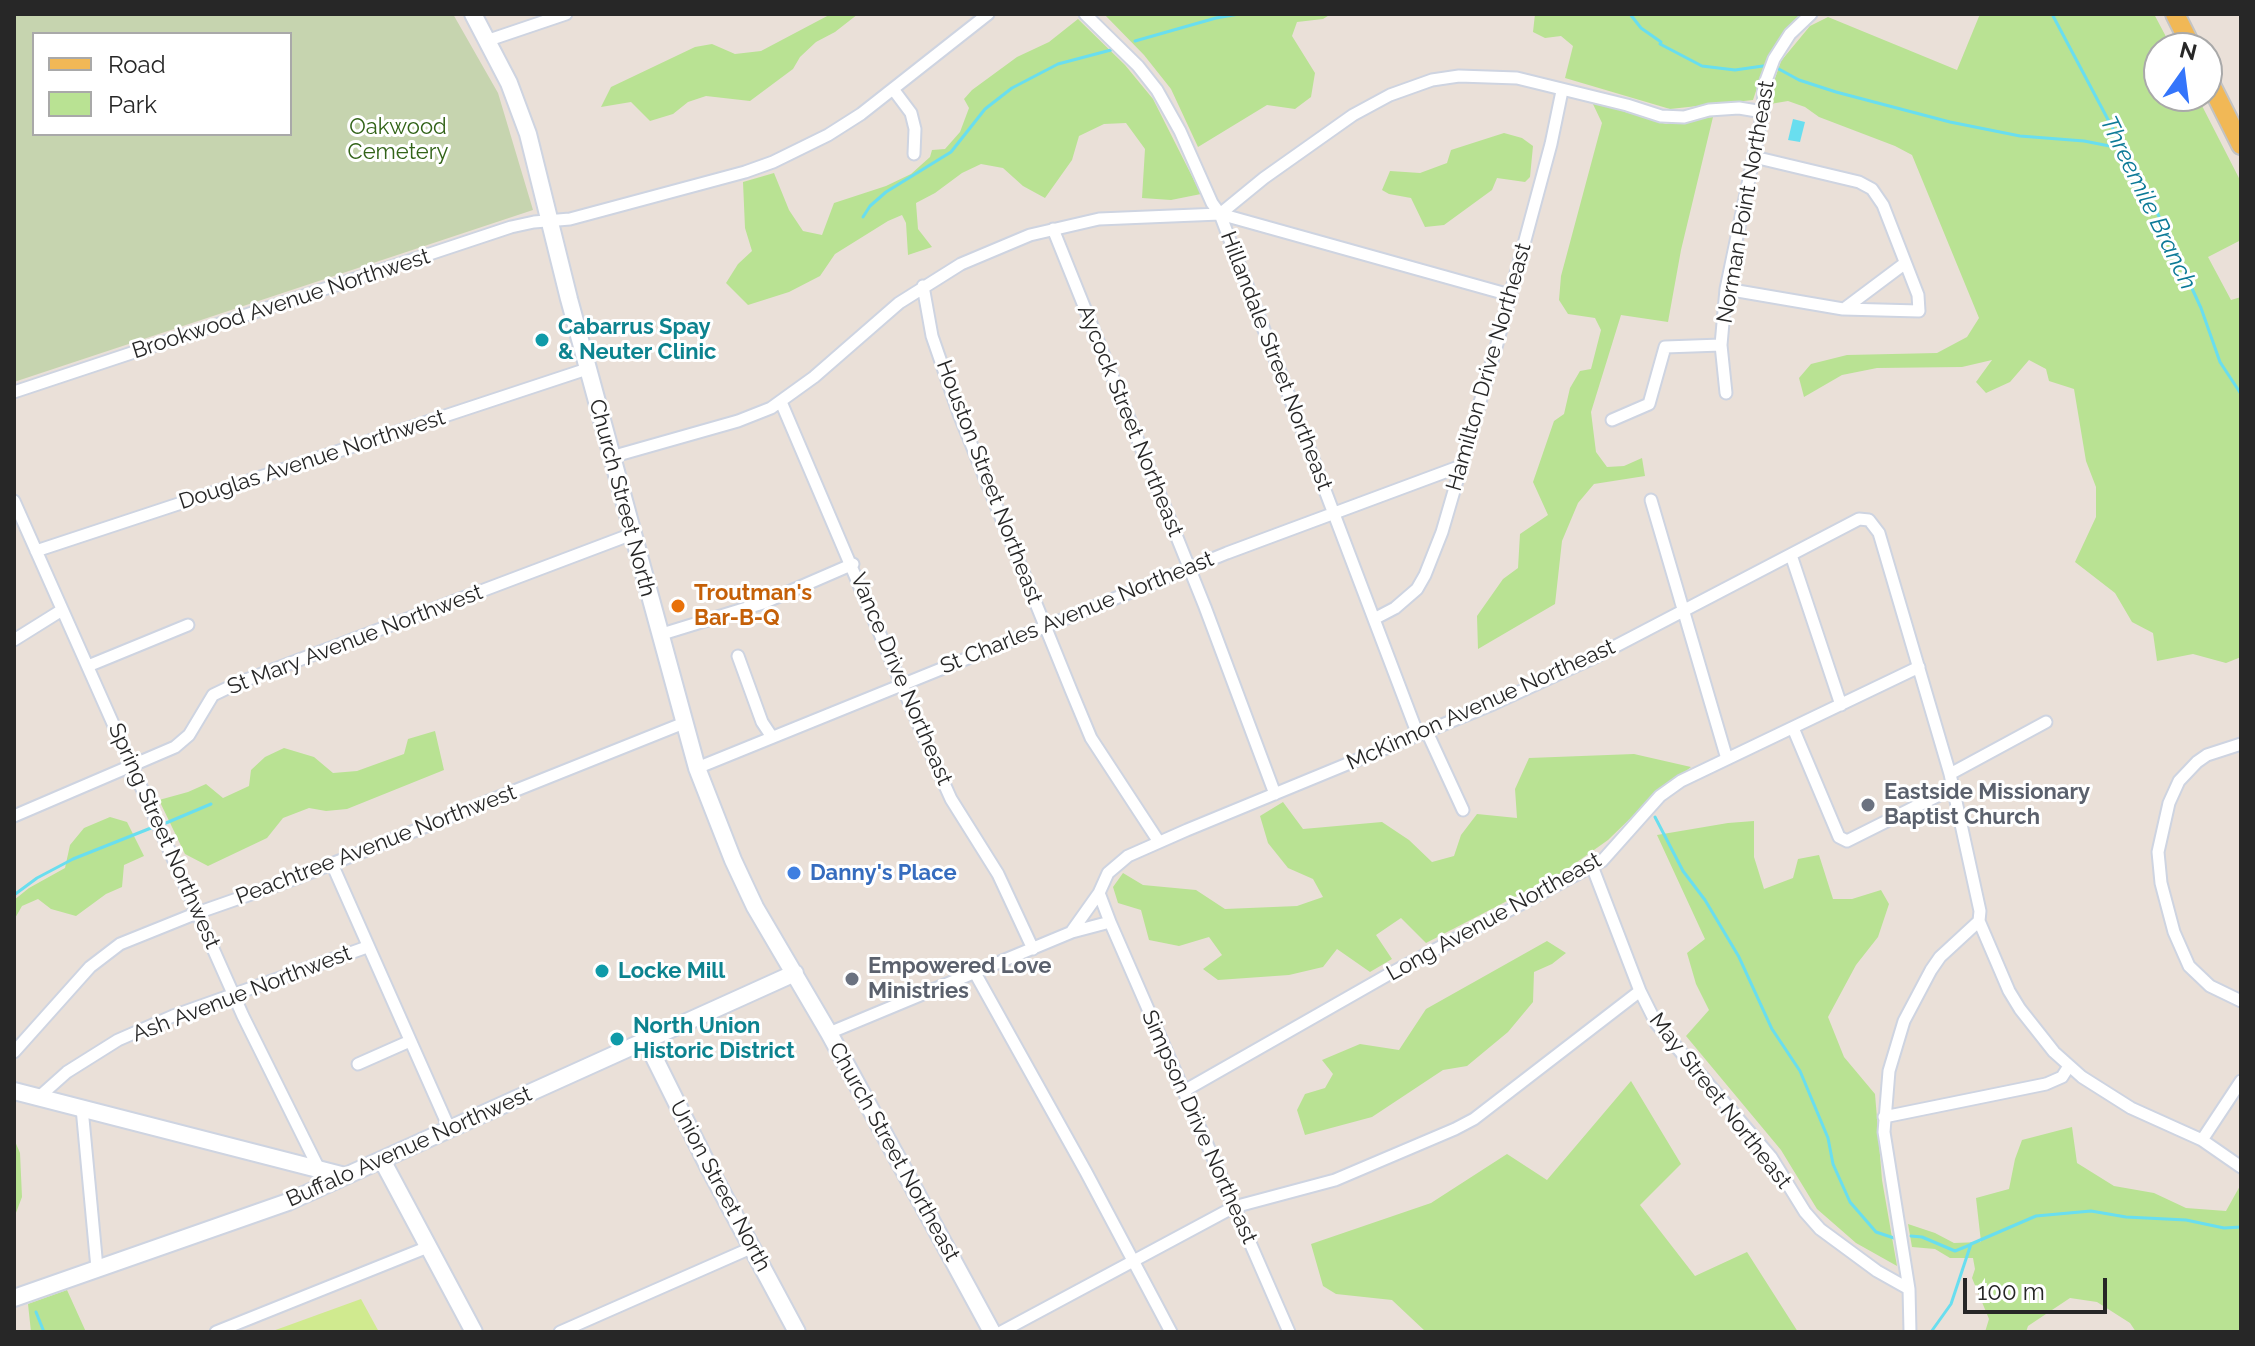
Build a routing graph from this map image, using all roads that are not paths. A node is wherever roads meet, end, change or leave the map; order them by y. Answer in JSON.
{"nodes":[{"id":1,"x":473,"y":14,"type":"edge"},
{"id":2,"x":566,"y":14,"type":"edge"},
{"id":3,"x":988,"y":14,"type":"edge"},
{"id":4,"x":1085,"y":14,"type":"edge"},
{"id":5,"x":1811,"y":14,"type":"edge"},
{"id":6,"x":2175,"y":14,"type":"edge"},
{"id":7,"x":2184,"y":32,"type":"edge"},
{"id":8,"x":489,"y":40,"type":"junction"},
{"id":9,"x":893,"y":89,"type":"junction"},
{"id":10,"x":1562,"y":91,"type":"junction"},
{"id":11,"x":2223,"y":109,"type":"edge"},
{"id":12,"x":1763,"y":112,"type":"junction"},
{"id":13,"x":2241,"y":145,"type":"edge"},
{"id":14,"x":914,"y":154,"type":"dead end"},
{"id":15,"x":1754,"y":157,"type":"junction"},
{"id":16,"x":1220,"y":214,"type":"junction"},
{"id":17,"x":549,"y":220,"type":"junction"},
{"id":18,"x":1053,"y":229,"type":"junction"},
{"id":19,"x":1904,"y":264,"type":"junction"},
{"id":20,"x":923,"y":286,"type":"junction"},
{"id":21,"x":1726,"y":289,"type":"junction"},
{"id":22,"x":1510,"y":295,"type":"junction"},
{"id":23,"x":1843,"y":309,"type":"junction"},
{"id":24,"x":1721,"y":345,"type":"junction"},
{"id":25,"x":587,"y":369,"type":"junction"},
{"id":26,"x":14,"y":392,"type":"edge"},
{"id":27,"x":1726,"y":393,"type":"dead end"},
{"id":28,"x":781,"y":402,"type":"junction"},
{"id":29,"x":1612,"y":420,"type":"dead end"},
{"id":30,"x":611,"y":457,"type":"junction"},
{"id":31,"x":1461,"y":466,"type":"junction"},
{"id":32,"x":1651,"y":500,"type":"dead end"},
{"id":33,"x":14,"y":501,"type":"edge"},
{"id":34,"x":1334,"y":513,"type":"junction"},
{"id":35,"x":632,"y":534,"type":"junction"},
{"id":36,"x":36,"y":551,"type":"junction"},
{"id":37,"x":1791,"y":555,"type":"junction"},
{"id":38,"x":853,"y":564,"type":"junction"},
{"id":39,"x":1190,"y":568,"type":"junction"},
{"id":40,"x":62,"y":610,"type":"junction"},
{"id":41,"x":1684,"y":612,"type":"junction"},
{"id":42,"x":1374,"y":619,"type":"junction"},
{"id":43,"x":188,"y":625,"type":"dead end"},
{"id":44,"x":1046,"y":627,"type":"junction"},
{"id":45,"x":659,"y":635,"type":"junction"},
{"id":46,"x":14,"y":640,"type":"edge"},
{"id":47,"x":738,"y":656,"type":"dead end"},
{"id":48,"x":88,"y":666,"type":"junction"},
{"id":49,"x":1919,"y":667,"type":"junction"},
{"id":50,"x":902,"y":684,"type":"junction"},
{"id":51,"x":1841,"y":705,"type":"junction"},
{"id":52,"x":2046,"y":722,"type":"dead end"},
{"id":53,"x":684,"y":723,"type":"junction"},
{"id":54,"x":1793,"y":728,"type":"junction"},
{"id":55,"x":1423,"y":734,"type":"junction"},
{"id":56,"x":772,"y":737,"type":"junction"},
{"id":57,"x":2241,"y":744,"type":"edge"},
{"id":58,"x":1727,"y":759,"type":"junction"},
{"id":59,"x":132,"y":766,"type":"junction"},
{"id":60,"x":697,"y":768,"type":"junction"},
{"id":61,"x":1950,"y":774,"type":"junction"},
{"id":62,"x":1953,"y":788,"type":"junction"},
{"id":63,"x":1275,"y":794,"type":"junction"},
{"id":64,"x":1463,"y":810,"type":"dead end"},
{"id":65,"x":14,"y":816,"type":"edge"},
{"id":66,"x":1159,"y":842,"type":"junction"},
{"id":67,"x":332,"y":864,"type":"junction"},
{"id":68,"x":1592,"y":866,"type":"junction"},
{"id":69,"x":1099,"y":893,"type":"junction"},
{"id":70,"x":197,"y":913,"type":"junction"},
{"id":71,"x":1979,"y":921,"type":"junction"},
{"id":72,"x":1110,"y":922,"type":"junction"},
{"id":73,"x":1072,"y":932,"type":"junction"},
{"id":74,"x":367,"y":947,"type":"junction"},
{"id":75,"x":1033,"y":949,"type":"junction"},
{"id":76,"x":795,"y":973,"type":"junction"},
{"id":77,"x":975,"y":973,"type":"junction"},
{"id":78,"x":1640,"y":991,"type":"junction"},
{"id":79,"x":234,"y":994,"type":"junction"},
{"id":80,"x":2241,"y":1001,"type":"edge"},
{"id":81,"x":829,"y":1033,"type":"junction"},
{"id":82,"x":645,"y":1039,"type":"junction"},
{"id":83,"x":410,"y":1041,"type":"junction"},
{"id":84,"x":14,"y":1052,"type":"edge"},
{"id":85,"x":358,"y":1064,"type":"dead end"},
{"id":86,"x":2069,"y":1066,"type":"junction"},
{"id":87,"x":2241,"y":1081,"type":"edge"},
{"id":88,"x":14,"y":1091,"type":"edge"},
{"id":89,"x":1184,"y":1091,"type":"junction"},
{"id":90,"x":39,"y":1097,"type":"junction"},
{"id":91,"x":82,"y":1108,"type":"junction"},
{"id":92,"x":1884,"y":1117,"type":"junction"},
{"id":93,"x":450,"y":1130,"type":"junction"},
{"id":94,"x":2202,"y":1140,"type":"junction"},
{"id":95,"x":382,"y":1160,"type":"junction"},
{"id":96,"x":2241,"y":1167,"type":"edge"},
{"id":97,"x":319,"y":1169,"type":"junction"},
{"id":98,"x":345,"y":1176,"type":"junction"},
{"id":99,"x":1234,"y":1207,"type":"junction"},
{"id":100,"x":428,"y":1247,"type":"junction"},
{"id":101,"x":751,"y":1248,"type":"junction"},
{"id":102,"x":1133,"y":1260,"type":"junction"},
{"id":103,"x":97,"y":1268,"type":"junction"},
{"id":104,"x":1909,"y":1289,"type":"junction"},
{"id":105,"x":14,"y":1298,"type":"edge"},
{"id":106,"x":471,"y":1331,"type":"edge"},
{"id":107,"x":216,"y":1332,"type":"edge"},
{"id":108,"x":560,"y":1332,"type":"edge"},
{"id":109,"x":797,"y":1332,"type":"edge"},
{"id":110,"x":992,"y":1332,"type":"edge"},
{"id":111,"x":1001,"y":1332,"type":"edge"},
{"id":112,"x":1171,"y":1332,"type":"edge"},
{"id":113,"x":1289,"y":1332,"type":"edge"},
{"id":114,"x":1910,"y":1332,"type":"edge"}],
"edges":[{"from":1,"to":8,"type":"street","name":"Church Street North"},
{"from":2,"to":8,"type":"street"},
{"from":3,"to":9,"type":"street","name":"Brookwood Avenue Northwest"},
{"from":4,"to":16,"type":"street","name":"Hillandale Street Northeast"},
{"from":5,"to":12,"type":"street","name":"Norman Point Northeast"},
{"from":6,"to":7,"type":"main road"},
{"from":8,"to":17,"type":"street","name":"Church Street North"},
{"from":9,"to":14,"type":"street"},
{"from":9,"to":17,"type":"street","name":"Brookwood Avenue Northwest"},
{"from":10,"to":12,"type":"street"},
{"from":10,"to":16,"type":"street"},
{"from":10,"to":22,"type":"street","name":"Hamilton Drive Northeast"},
{"from":11,"to":13,"type":"main road"},
{"from":12,"to":15,"type":"street","name":"Norman Point Northeast"},
{"from":15,"to":19,"type":"street"},
{"from":15,"to":21,"type":"street","name":"Norman Point Northeast"},
{"from":16,"to":18,"type":"street"},
{"from":16,"to":22,"type":"street"},
{"from":16,"to":34,"type":"street","name":"Hillandale Street Northeast"},
{"from":17,"to":25,"type":"street","name":"Church Street North"},
{"from":17,"to":26,"type":"street","name":"Brookwood Avenue Northwest"},
{"from":18,"to":20,"type":"street"},
{"from":18,"to":39,"type":"street","name":"Aycock Street Northeast"},
{"from":19,"to":23,"type":"street"},
{"from":19,"to":23,"type":"street"},
{"from":20,"to":28,"type":"street"},
{"from":20,"to":44,"type":"street","name":"Houston Street Northeast"},
{"from":21,"to":23,"type":"street"},
{"from":21,"to":24,"type":"street","name":"Norman Point Northeast"},
{"from":22,"to":31,"type":"street","name":"Hamilton Drive Northeast"},
{"from":24,"to":27,"type":"street"},
{"from":24,"to":29,"type":"street","name":"Norman Point Northeast"},
{"from":25,"to":30,"type":"street","name":"Church Street North"},
{"from":25,"to":36,"type":"street","name":"Douglas Avenue Northwest"},
{"from":28,"to":30,"type":"street"},
{"from":28,"to":38,"type":"street","name":"Vance Drive Northeast"},
{"from":30,"to":35,"type":"street","name":"Church Street North"},
{"from":31,"to":34,"type":"street","name":"St Charles Avenue Northeast"},
{"from":31,"to":42,"type":"street","name":"Hamilton Drive Northeast"},
{"from":32,"to":41,"type":"street"},
{"from":33,"to":36,"type":"street","name":"Spring Street Northwest"},
{"from":34,"to":39,"type":"street","name":"St Charles Avenue Northeast"},
{"from":34,"to":42,"type":"street","name":"Hillandale Street Northeast"},
{"from":35,"to":45,"type":"street","name":"Church Street North"},
{"from":35,"to":59,"type":"street","name":"St Mary Avenue Northwest"},
{"from":36,"to":40,"type":"street","name":"Spring Street Northwest"},
{"from":37,"to":41,"type":"street","name":"McKinnon Avenue Northeast"},
{"from":37,"to":49,"type":"street","name":"McKinnon Avenue Northeast"},
{"from":37,"to":51,"type":"street"},
{"from":38,"to":45,"type":"street"},
{"from":38,"to":50,"type":"street","name":"Vance Drive Northeast"},
{"from":39,"to":44,"type":"street","name":"St Charles Avenue Northeast"},
{"from":39,"to":63,"type":"street","name":"Aycock Street Northeast"},
{"from":40,"to":46,"type":"street"},
{"from":40,"to":48,"type":"street","name":"Spring Street Northwest"},
{"from":41,"to":55,"type":"street","name":"McKinnon Avenue Northeast"},
{"from":41,"to":58,"type":"street"},
{"from":42,"to":55,"type":"street","name":"Hillandale Street Northeast"},
{"from":43,"to":48,"type":"street"},
{"from":44,"to":50,"type":"street","name":"St Charles Avenue Northeast"},
{"from":44,"to":66,"type":"street","name":"Houston Street Northeast"},
{"from":45,"to":53,"type":"street","name":"Church Street North"},
{"from":47,"to":56,"type":"street"},
{"from":48,"to":59,"type":"street","name":"Spring Street Northwest"},
{"from":49,"to":51,"type":"street","name":"Long Avenue Northeast"},
{"from":49,"to":61,"type":"street"},
{"from":50,"to":56,"type":"street","name":"St Charles Avenue Northeast"},
{"from":50,"to":75,"type":"street","name":"Vance Drive Northeast"},
{"from":51,"to":54,"type":"street","name":"Long Avenue Northeast"},
{"from":52,"to":61,"type":"street"},
{"from":53,"to":60,"type":"street","name":"Church Street North"},
{"from":53,"to":67,"type":"street","name":"Peachtree Avenue Northwest"},
{"from":54,"to":58,"type":"street","name":"Long Avenue Northeast"},
{"from":54,"to":62,"type":"street"},
{"from":55,"to":63,"type":"street","name":"McKinnon Avenue Northeast"},
{"from":55,"to":64,"type":"street","name":"Hillandale Street Northeast"},
{"from":56,"to":60,"type":"street","name":"St Charles Avenue Northeast"},
{"from":57,"to":80,"type":"street"},
{"from":58,"to":68,"type":"street","name":"Long Avenue Northeast"},
{"from":59,"to":65,"type":"street","name":"St Mary Avenue Northwest"},
{"from":59,"to":70,"type":"street","name":"Spring Street Northwest"},
{"from":60,"to":76,"type":"street","name":"Church Street North"},
{"from":61,"to":62,"type":"street"},
{"from":62,"to":71,"type":"street"},
{"from":63,"to":66,"type":"street","name":"McKinnon Avenue Northeast"},
{"from":66,"to":69,"type":"street","name":"McKinnon Avenue Northeast"},
{"from":67,"to":70,"type":"street","name":"Peachtree Avenue Northwest"},
{"from":67,"to":74,"type":"street"},
{"from":68,"to":78,"type":"street","name":"May Street Northeast"},
{"from":68,"to":89,"type":"street","name":"Long Avenue Northeast"},
{"from":69,"to":72,"type":"street"},
{"from":69,"to":73,"type":"street","name":"McKinnon Avenue Northeast"},
{"from":70,"to":79,"type":"street","name":"Spring Street Northwest"},
{"from":70,"to":84,"type":"street","name":"Peachtree Avenue Northwest"},
{"from":71,"to":86,"type":"street"},
{"from":71,"to":92,"type":"street"},
{"from":72,"to":73,"type":"street"},
{"from":72,"to":89,"type":"street","name":"Simpson Drive Northeast"},
{"from":73,"to":75,"type":"street"},
{"from":74,"to":79,"type":"street","name":"Ash Avenue Northwest"},
{"from":74,"to":83,"type":"street"},
{"from":75,"to":77,"type":"street"},
{"from":76,"to":81,"type":"street","name":"Church Street Northeast"},
{"from":76,"to":82,"type":"street","name":"Buffalo Avenue Northwest"},
{"from":77,"to":81,"type":"street"},
{"from":77,"to":102,"type":"street"},
{"from":78,"to":99,"type":"street"},
{"from":78,"to":104,"type":"street","name":"May Street Northeast"},
{"from":79,"to":90,"type":"street","name":"Ash Avenue Northwest"},
{"from":79,"to":97,"type":"street","name":"Spring Street Northwest"},
{"from":81,"to":110,"type":"street","name":"Church Street Northeast"},
{"from":82,"to":93,"type":"street","name":"Buffalo Avenue Northwest"},
{"from":82,"to":101,"type":"street","name":"Union Street North"},
{"from":83,"to":85,"type":"street"},
{"from":83,"to":93,"type":"street"},
{"from":86,"to":92,"type":"street"},
{"from":86,"to":94,"type":"street"},
{"from":87,"to":94,"type":"street"},
{"from":88,"to":90,"type":"street"},
{"from":89,"to":99,"type":"street","name":"Simpson Drive Northeast"},
{"from":90,"to":91,"type":"street"},
{"from":91,"to":97,"type":"street"},
{"from":91,"to":103,"type":"street"},
{"from":92,"to":104,"type":"street"},
{"from":93,"to":95,"type":"street","name":"Buffalo Avenue Northwest"},
{"from":94,"to":96,"type":"street"},
{"from":95,"to":98,"type":"street","name":"Buffalo Avenue Northwest"},
{"from":95,"to":100,"type":"street"},
{"from":97,"to":98,"type":"street"},
{"from":98,"to":103,"type":"street","name":"Buffalo Avenue Northwest"},
{"from":99,"to":102,"type":"street"},
{"from":99,"to":113,"type":"street","name":"Simpson Drive Northeast"},
{"from":100,"to":106,"type":"street"},
{"from":100,"to":107,"type":"street"},
{"from":101,"to":108,"type":"street"},
{"from":101,"to":109,"type":"street","name":"Union Street North"},
{"from":102,"to":111,"type":"street"},
{"from":102,"to":112,"type":"street"},
{"from":103,"to":105,"type":"street","name":"Buffalo Avenue Northwest"},
{"from":104,"to":114,"type":"street"}]}
